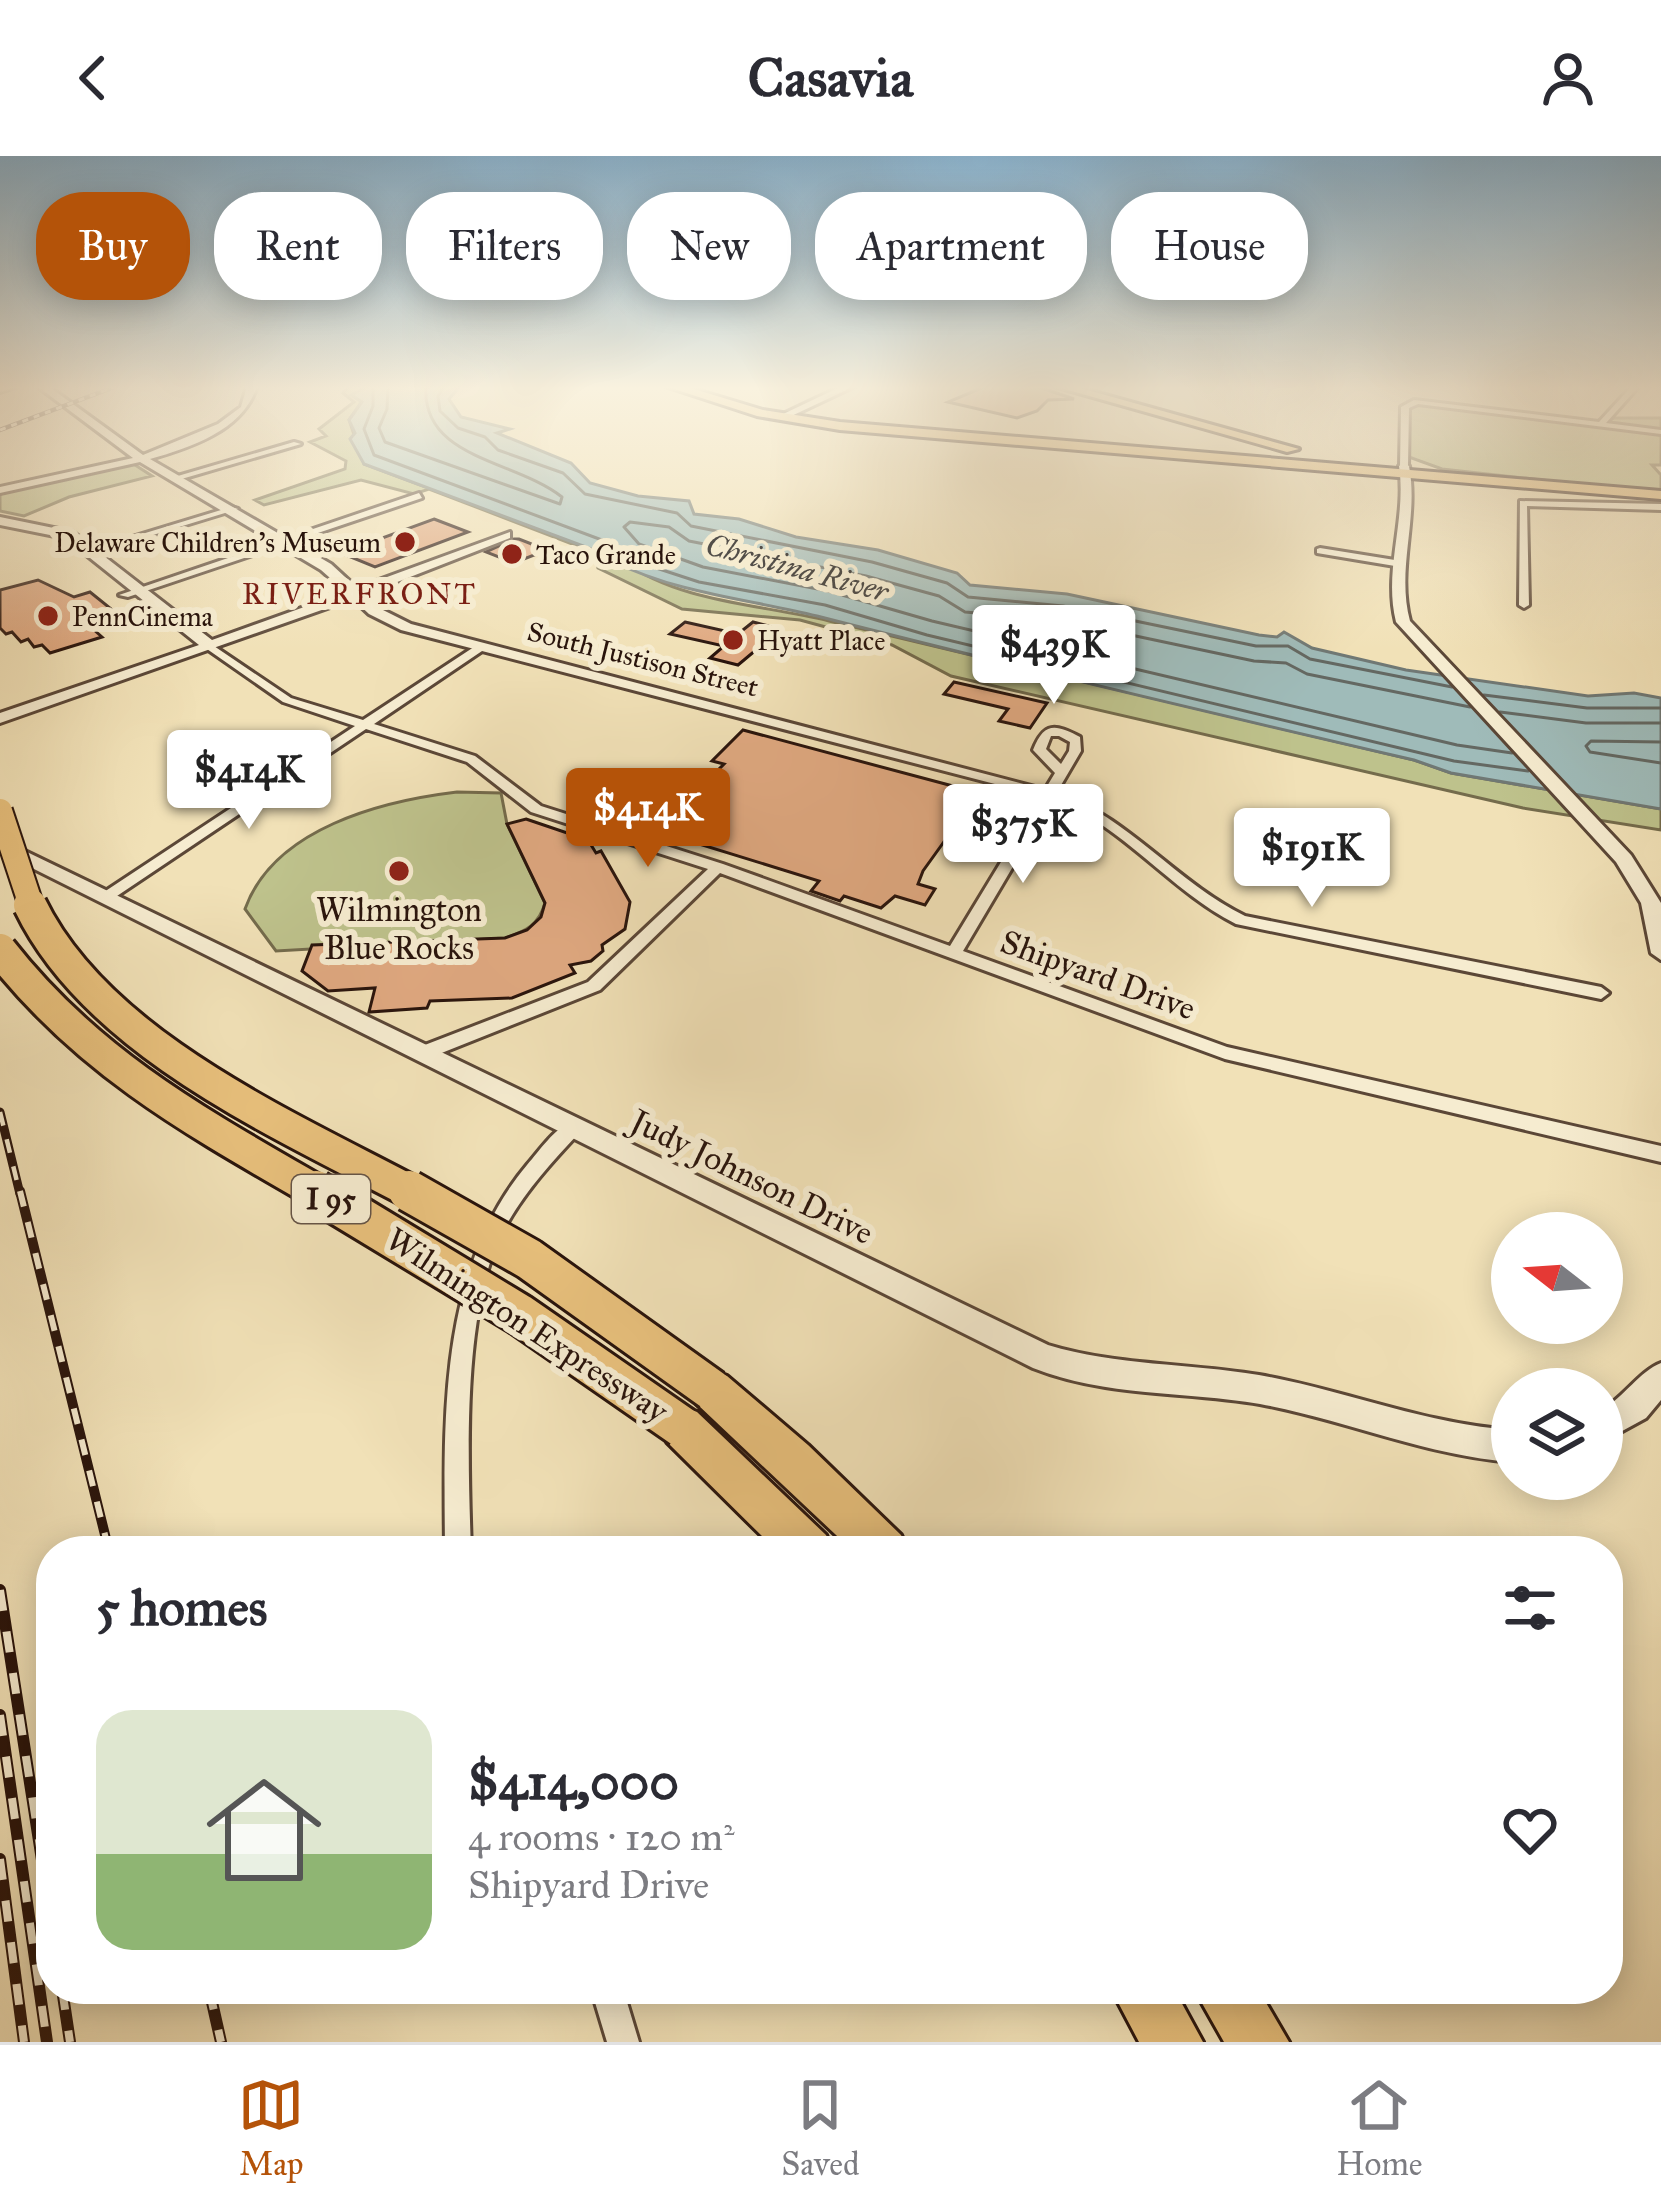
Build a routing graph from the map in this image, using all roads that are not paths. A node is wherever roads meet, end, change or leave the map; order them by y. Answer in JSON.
{"nodes":[{"id":1,"x":67,"y":474,"type":"edge"},
{"id":2,"x":168,"y":474,"type":"edge"},
{"id":3,"x":189,"y":474,"type":"edge"},
{"id":4,"x":1405,"y":474,"type":"edge"},
{"id":5,"x":1452,"y":474,"type":"edge"},
{"id":6,"x":1454,"y":474,"type":"edge"},
{"id":7,"x":175,"y":478,"type":"junction"},
{"id":8,"x":1544,"y":486,"type":"junction"},
{"id":9,"x":0,"y":490,"type":"edge"},
{"id":10,"x":1661,"y":494,"type":"edge"},
{"id":11,"x":418,"y":496,"type":"dead end"},
{"id":12,"x":1585,"y":502,"type":"junction"},
{"id":13,"x":1661,"y":507,"type":"edge"},
{"id":14,"x":234,"y":509,"type":"junction"},
{"id":15,"x":2,"y":521,"type":"edge"},
{"id":16,"x":506,"y":535,"type":"dead end"},
{"id":17,"x":286,"y":542,"type":"junction"},
{"id":18,"x":91,"y":551,"type":"junction"},
{"id":19,"x":1320,"y":551,"type":"dead end"},
{"id":20,"x":1401,"y":564,"type":"junction"},
{"id":21,"x":140,"y":590,"type":"junction"},
{"id":22,"x":356,"y":594,"type":"junction"},
{"id":23,"x":124,"y":595,"type":"dead end"},
{"id":24,"x":1524,"y":605,"type":"dead end"},
{"id":25,"x":211,"y":646,"type":"junction"},
{"id":26,"x":481,"y":646,"type":"junction"},
{"id":27,"x":0,"y":718,"type":"edge"},
{"id":28,"x":363,"y":724,"type":"junction"},
{"id":29,"x":1062,"y":772,"type":"dead end"},
{"id":30,"x":1049,"y":793,"type":"junction"},
{"id":31,"x":0,"y":812,"type":"edge"},
{"id":32,"x":0,"y":845,"type":"edge"},
{"id":33,"x":718,"y":867,"type":"junction"},
{"id":34,"x":106,"y":897,"type":"junction"},
{"id":35,"x":0,"y":950,"type":"edge"},
{"id":36,"x":954,"y":953,"type":"junction"},
{"id":37,"x":1661,"y":953,"type":"edge"},
{"id":38,"x":1601,"y":993,"type":"dead end"},
{"id":39,"x":423,"y":1053,"type":"junction"},
{"id":40,"x":572,"y":1128,"type":"junction"},
{"id":41,"x":1661,"y":1154,"type":"edge"},
{"id":42,"x":1661,"y":1377,"type":"edge"},
{"id":43,"x":1623,"y":1414,"type":"edge"},
{"id":44,"x":1491,"y":1443,"type":"edge"},
{"id":45,"x":458,"y":1536,"type":"edge"},
{"id":46,"x":795,"y":1536,"type":"edge"},
{"id":47,"x":870,"y":1536,"type":"edge"},
{"id":48,"x":612,"y":2004,"type":"edge"},
{"id":49,"x":1149,"y":2004,"type":"edge"},
{"id":50,"x":1233,"y":2004,"type":"edge"},
{"id":51,"x":623,"y":2042,"type":"edge"},
{"id":52,"x":1173,"y":2042,"type":"edge"},
{"id":53,"x":1259,"y":2042,"type":"edge"}],
"edges":[{"from":1,"to":9,"type":"street"},
{"from":2,"to":7,"type":"street","name":"South Justison Street"},
{"from":3,"to":7,"type":"street"},
{"from":4,"to":20,"type":"street"},
{"from":5,"to":8,"type":"main road"},
{"from":6,"to":10,"type":"main road"},
{"from":7,"to":14,"type":"street","name":"South Justison Street"},
{"from":8,"to":10,"type":"main road"},
{"from":8,"to":12,"type":"main road"},
{"from":11,"to":17,"type":"street"},
{"from":12,"to":13,"type":"street"},
{"from":12,"to":24,"type":"street"},
{"from":14,"to":17,"type":"street","name":"South Justison Street"},
{"from":14,"to":18,"type":"street"},
{"from":15,"to":18,"type":"street"},
{"from":16,"to":22,"type":"street"},
{"from":17,"to":21,"type":"street"},
{"from":17,"to":22,"type":"street","name":"South Justison Street"},
{"from":18,"to":21,"type":"street"},
{"from":19,"to":20,"type":"street"},
{"from":20,"to":37,"type":"street"},
{"from":21,"to":23,"type":"street"},
{"from":21,"to":25,"type":"street"},
{"from":22,"to":25,"type":"street"},
{"from":22,"to":26,"type":"street","name":"South Justison Street"},
{"from":25,"to":27,"type":"street"},
{"from":25,"to":28,"type":"street","name":"Shipyard Drive"},
{"from":26,"to":28,"type":"street"},
{"from":26,"to":30,"type":"street","name":"South Justison Street"},
{"from":28,"to":33,"type":"street","name":"Shipyard Drive"},
{"from":28,"to":34,"type":"street"},
{"from":29,"to":30,"type":"street"},
{"from":30,"to":36,"type":"street"},
{"from":30,"to":38,"type":"street"},
{"from":31,"to":47,"type":"highway","name":"Wilmington Expressway","number":"I 95","bridge":true},
{"from":32,"to":34,"type":"street","name":"Judy Johnson Drive"},
{"from":33,"to":36,"type":"street","name":"Shipyard Drive"},
{"from":33,"to":39,"type":"street"},
{"from":34,"to":39,"type":"street","name":"Judy Johnson Drive"},
{"from":35,"to":46,"type":"highway","name":"Wilmington Expressway","number":"I 95","bridge":true},
{"from":36,"to":41,"type":"street","name":"Shipyard Drive"},
{"from":39,"to":40,"type":"street","name":"Judy Johnson Drive"},
{"from":40,"to":44,"type":"street","name":"Judy Johnson Drive"},
{"from":40,"to":45,"type":"street"},
{"from":42,"to":43,"type":"street"},
{"from":48,"to":51,"type":"street"},
{"from":49,"to":52,"type":"highway"},
{"from":50,"to":53,"type":"highway"}]}
